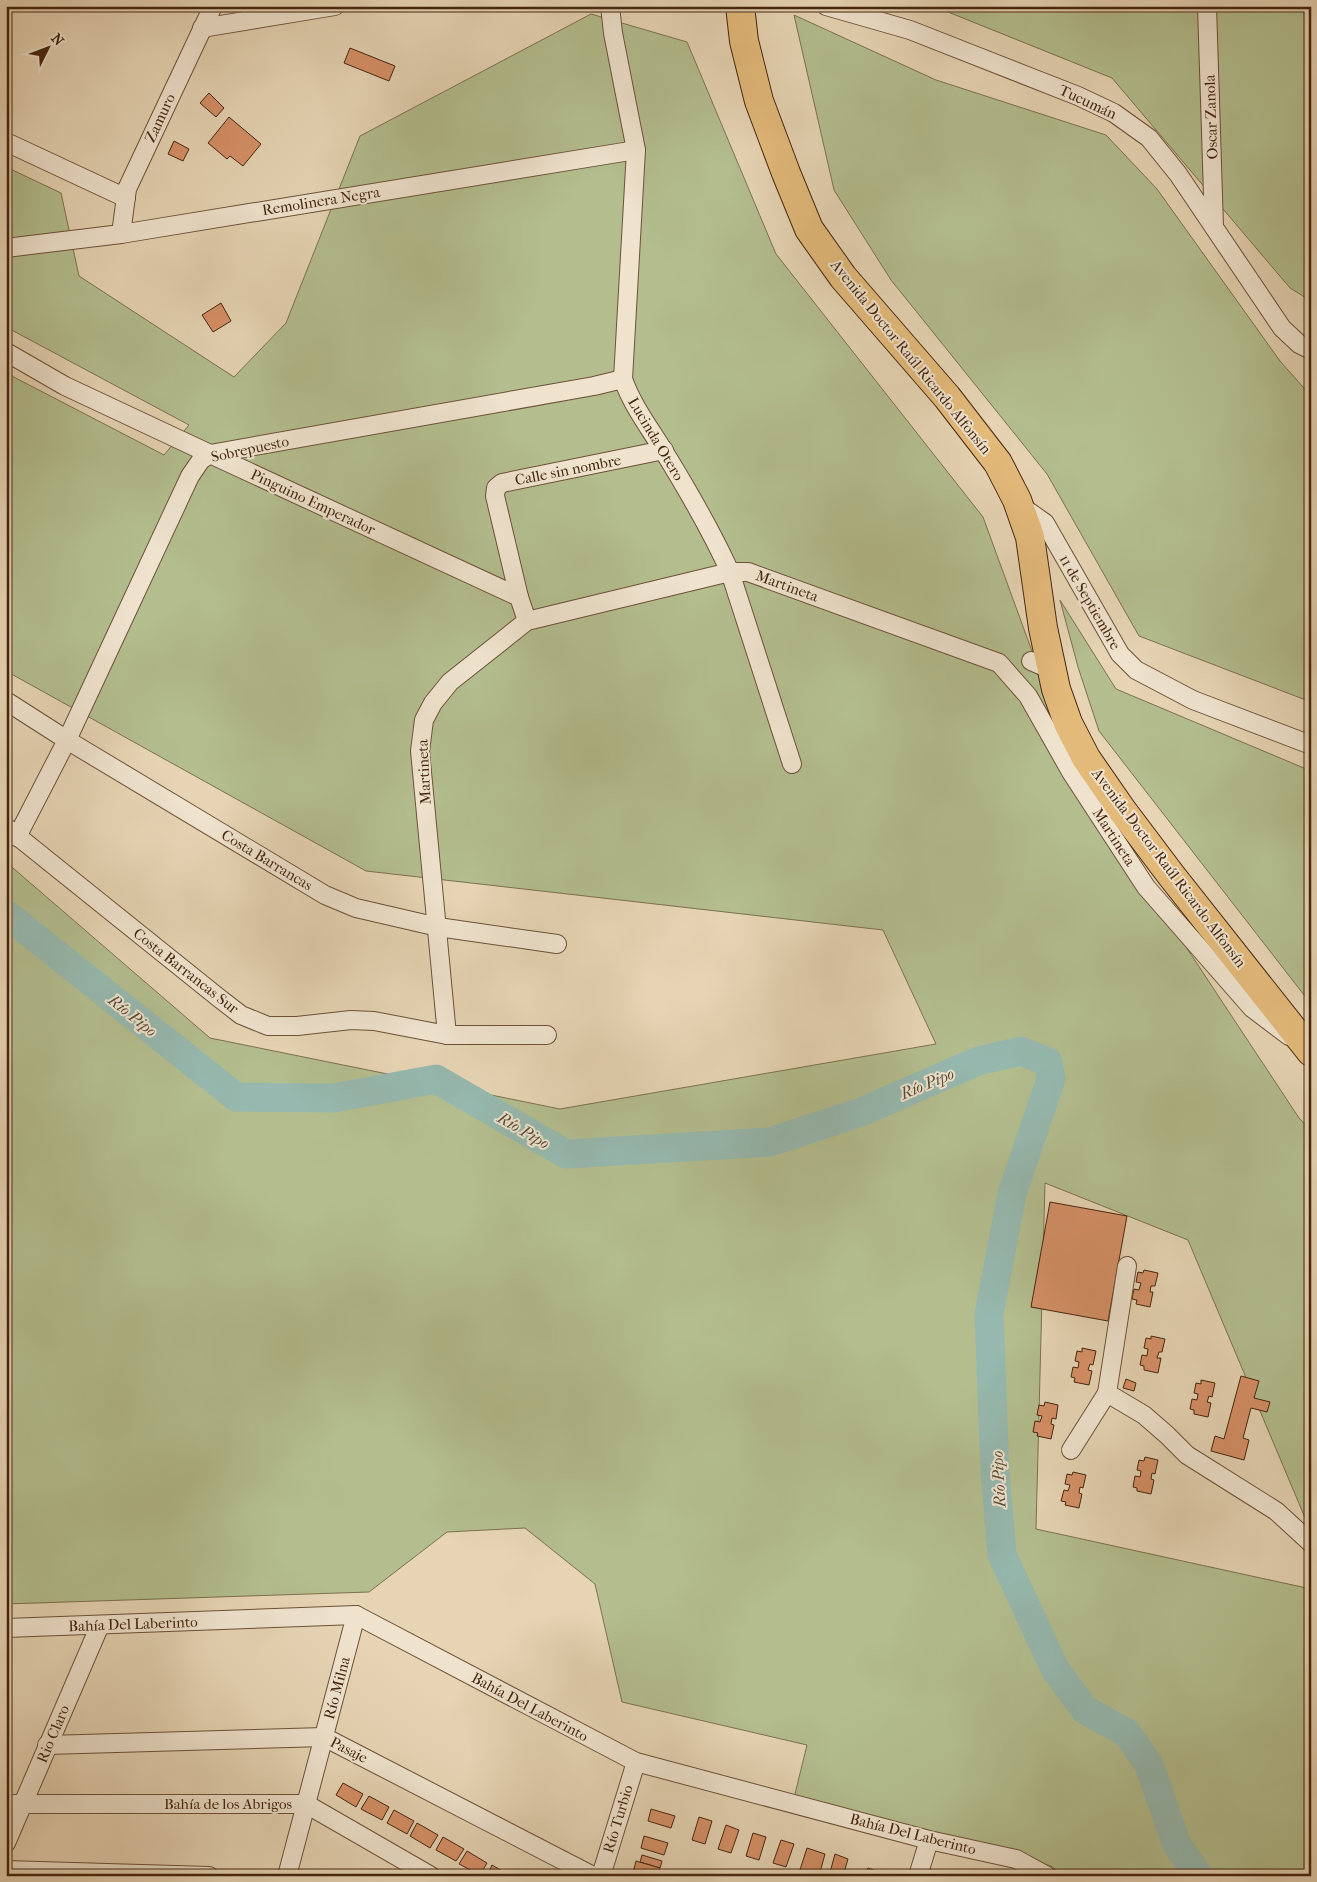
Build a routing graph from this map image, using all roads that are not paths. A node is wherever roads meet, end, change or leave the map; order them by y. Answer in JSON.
{"nodes":[{"id":1,"x":213,"y":6,"type":"edge"},
{"id":2,"x":335,"y":6,"type":"edge"},
{"id":3,"x":610,"y":6,"type":"edge"},
{"id":4,"x":740,"y":6,"type":"edge"},
{"id":5,"x":826,"y":6,"type":"edge"},
{"id":6,"x":1207,"y":6,"type":"edge"},
{"id":7,"x":202,"y":28,"type":"junction"},
{"id":8,"x":6,"y":142,"type":"edge"},
{"id":9,"x":636,"y":150,"type":"junction"},
{"id":10,"x":126,"y":198,"type":"junction"},
{"id":11,"x":1214,"y":227,"type":"junction"},
{"id":12,"x":121,"y":234,"type":"junction"},
{"id":13,"x":6,"y":248,"type":"edge"},
{"id":14,"x":1311,"y":350,"type":"edge"},
{"id":15,"x":6,"y":352,"type":"edge"},
{"id":16,"x":624,"y":379,"type":"junction"},
{"id":17,"x":664,"y":450,"type":"junction"},
{"id":18,"x":210,"y":454,"type":"junction"},
{"id":19,"x":1018,"y":504,"type":"junction"},
{"id":20,"x":730,"y":572,"type":"junction"},
{"id":21,"x":519,"y":597,"type":"junction"},
{"id":22,"x":527,"y":621,"type":"junction"},
{"id":23,"x":6,"y":701,"type":"edge"},
{"id":24,"x":67,"y":740,"type":"junction"},
{"id":25,"x":1311,"y":745,"type":"edge"},
{"id":26,"x":792,"y":764,"type":"dead end"},
{"id":27,"x":12,"y":832,"type":"edge"},
{"id":28,"x":438,"y":927,"type":"junction"},
{"id":29,"x":557,"y":944,"type":"dead end"},
{"id":30,"x":447,"y":1035,"type":"junction"},
{"id":31,"x":547,"y":1035,"type":"dead end"},
{"id":32,"x":1311,"y":1052,"type":"edge"},
{"id":33,"x":1126,"y":1266,"type":"dead end"},
{"id":34,"x":1107,"y":1392,"type":"junction"},
{"id":35,"x":1071,"y":1450,"type":"dead end"},
{"id":36,"x":1311,"y":1543,"type":"edge"},
{"id":37,"x":356,"y":1615,"type":"junction"},
{"id":38,"x":100,"y":1625,"type":"junction"},
{"id":39,"x":6,"y":1628,"type":"edge"},
{"id":40,"x":324,"y":1737,"type":"junction"},
{"id":41,"x":48,"y":1745,"type":"junction"},
{"id":42,"x":636,"y":1762,"type":"junction"},
{"id":43,"x":15,"y":1804,"type":"edge"},
{"id":44,"x":306,"y":1804,"type":"junction"},
{"id":45,"x":929,"y":1840,"type":"junction"},
{"id":46,"x":6,"y":1843,"type":"edge"},
{"id":47,"x":6,"y":1870,"type":"edge"},
{"id":48,"x":209,"y":1876,"type":"edge"},
{"id":49,"x":287,"y":1876,"type":"edge"},
{"id":50,"x":431,"y":1876,"type":"edge"},
{"id":51,"x":593,"y":1876,"type":"edge"},
{"id":52,"x":601,"y":1876,"type":"edge"},
{"id":53,"x":918,"y":1876,"type":"edge"},
{"id":54,"x":1047,"y":1876,"type":"edge"}],
"edges":[{"from":1,"to":7,"type":"street","name":"Zamuro"},
{"from":2,"to":7,"type":"street"},
{"from":3,"to":9,"type":"street","name":"Lucinda Otero"},
{"from":4,"to":19,"type":"main road","name":"Avenida Doctor Raúl Ricardo Alfonsín"},
{"from":5,"to":11,"type":"street","name":"Tucumán"},
{"from":6,"to":11,"type":"street","name":"Oscar Zanola"},
{"from":7,"to":10,"type":"street","name":"Zamuro"},
{"from":8,"to":10,"type":"street"},
{"from":9,"to":12,"type":"street","name":"Remolinera Negra"},
{"from":9,"to":16,"type":"street","name":"Lucinda Otero"},
{"from":10,"to":12,"type":"street","name":"Zamuro"},
{"from":11,"to":14,"type":"street","name":"Tucumán"},
{"from":12,"to":13,"type":"street","name":"Remolinera Negra"},
{"from":15,"to":18,"type":"street","name":"Pinguino Emperador"},
{"from":16,"to":17,"type":"street","name":"Lucinda Otero"},
{"from":16,"to":18,"type":"street","name":"Sobrepuesto"},
{"from":17,"to":20,"type":"street","name":"Lucinda Otero"},
{"from":17,"to":21,"type":"street","name":"Calle sin nombre"},
{"from":18,"to":21,"type":"street","name":"Pinguino Emperador"},
{"from":18,"to":24,"type":"street","name":"Sobrepuesto"},
{"from":19,"to":25,"type":"street","name":"11 de Septiembre"},
{"from":19,"to":32,"type":"main road","name":"Avenida Doctor Raúl Ricardo Alfonsín"},
{"from":20,"to":22,"type":"street","name":"Martineta"},
{"from":20,"to":26,"type":"street","name":"Lucinda Otero"},
{"from":20,"to":32,"type":"street","name":"Martineta"},
{"from":21,"to":22,"type":"street"},
{"from":22,"to":28,"type":"street","name":"Martineta"},
{"from":23,"to":24,"type":"street","name":"Costa Barrancas"},
{"from":24,"to":27,"type":"street","name":"Sobrepuesto"},
{"from":24,"to":28,"type":"street","name":"Costa Barrancas"},
{"from":27,"to":30,"type":"street","name":"Costa Barrancas Sur"},
{"from":28,"to":29,"type":"street","name":"Costa Barrancas"},
{"from":28,"to":30,"type":"street","name":"Martineta"},
{"from":30,"to":31,"type":"street","name":"Costa Barrancas Sur"},
{"from":33,"to":34,"type":"street"},
{"from":34,"to":35,"type":"street"},
{"from":34,"to":36,"type":"street"},
{"from":37,"to":38,"type":"street","name":"Bahía Del Laberinto"},
{"from":37,"to":40,"type":"street","name":"Río Milna"},
{"from":37,"to":42,"type":"street","name":"Bahía Del Laberinto"},
{"from":38,"to":39,"type":"street","name":"Bahía Del Laberinto"},
{"from":38,"to":41,"type":"street","name":"Rio Claro"},
{"from":40,"to":41,"type":"street","name":"Pasaje"},
{"from":40,"to":44,"type":"street","name":"Río Milna"},
{"from":40,"to":51,"type":"street","name":"Pasaje"},
{"from":41,"to":43,"type":"street","name":"Rio Claro"},
{"from":42,"to":45,"type":"street","name":"Bahía Del Laberinto"},
{"from":42,"to":52,"type":"street","name":"Río Turbio"},
{"from":43,"to":44,"type":"street","name":"Bahía de los Abrigos"},
{"from":43,"to":46,"type":"street","name":"Rio Claro"},
{"from":44,"to":49,"type":"street","name":"Río Milna"},
{"from":44,"to":50,"type":"street","name":"Bahía de los Abrigos"},
{"from":45,"to":53,"type":"street"},
{"from":45,"to":54,"type":"street","name":"Bahía Del Laberinto"},
{"from":47,"to":48,"type":"street"}]}
